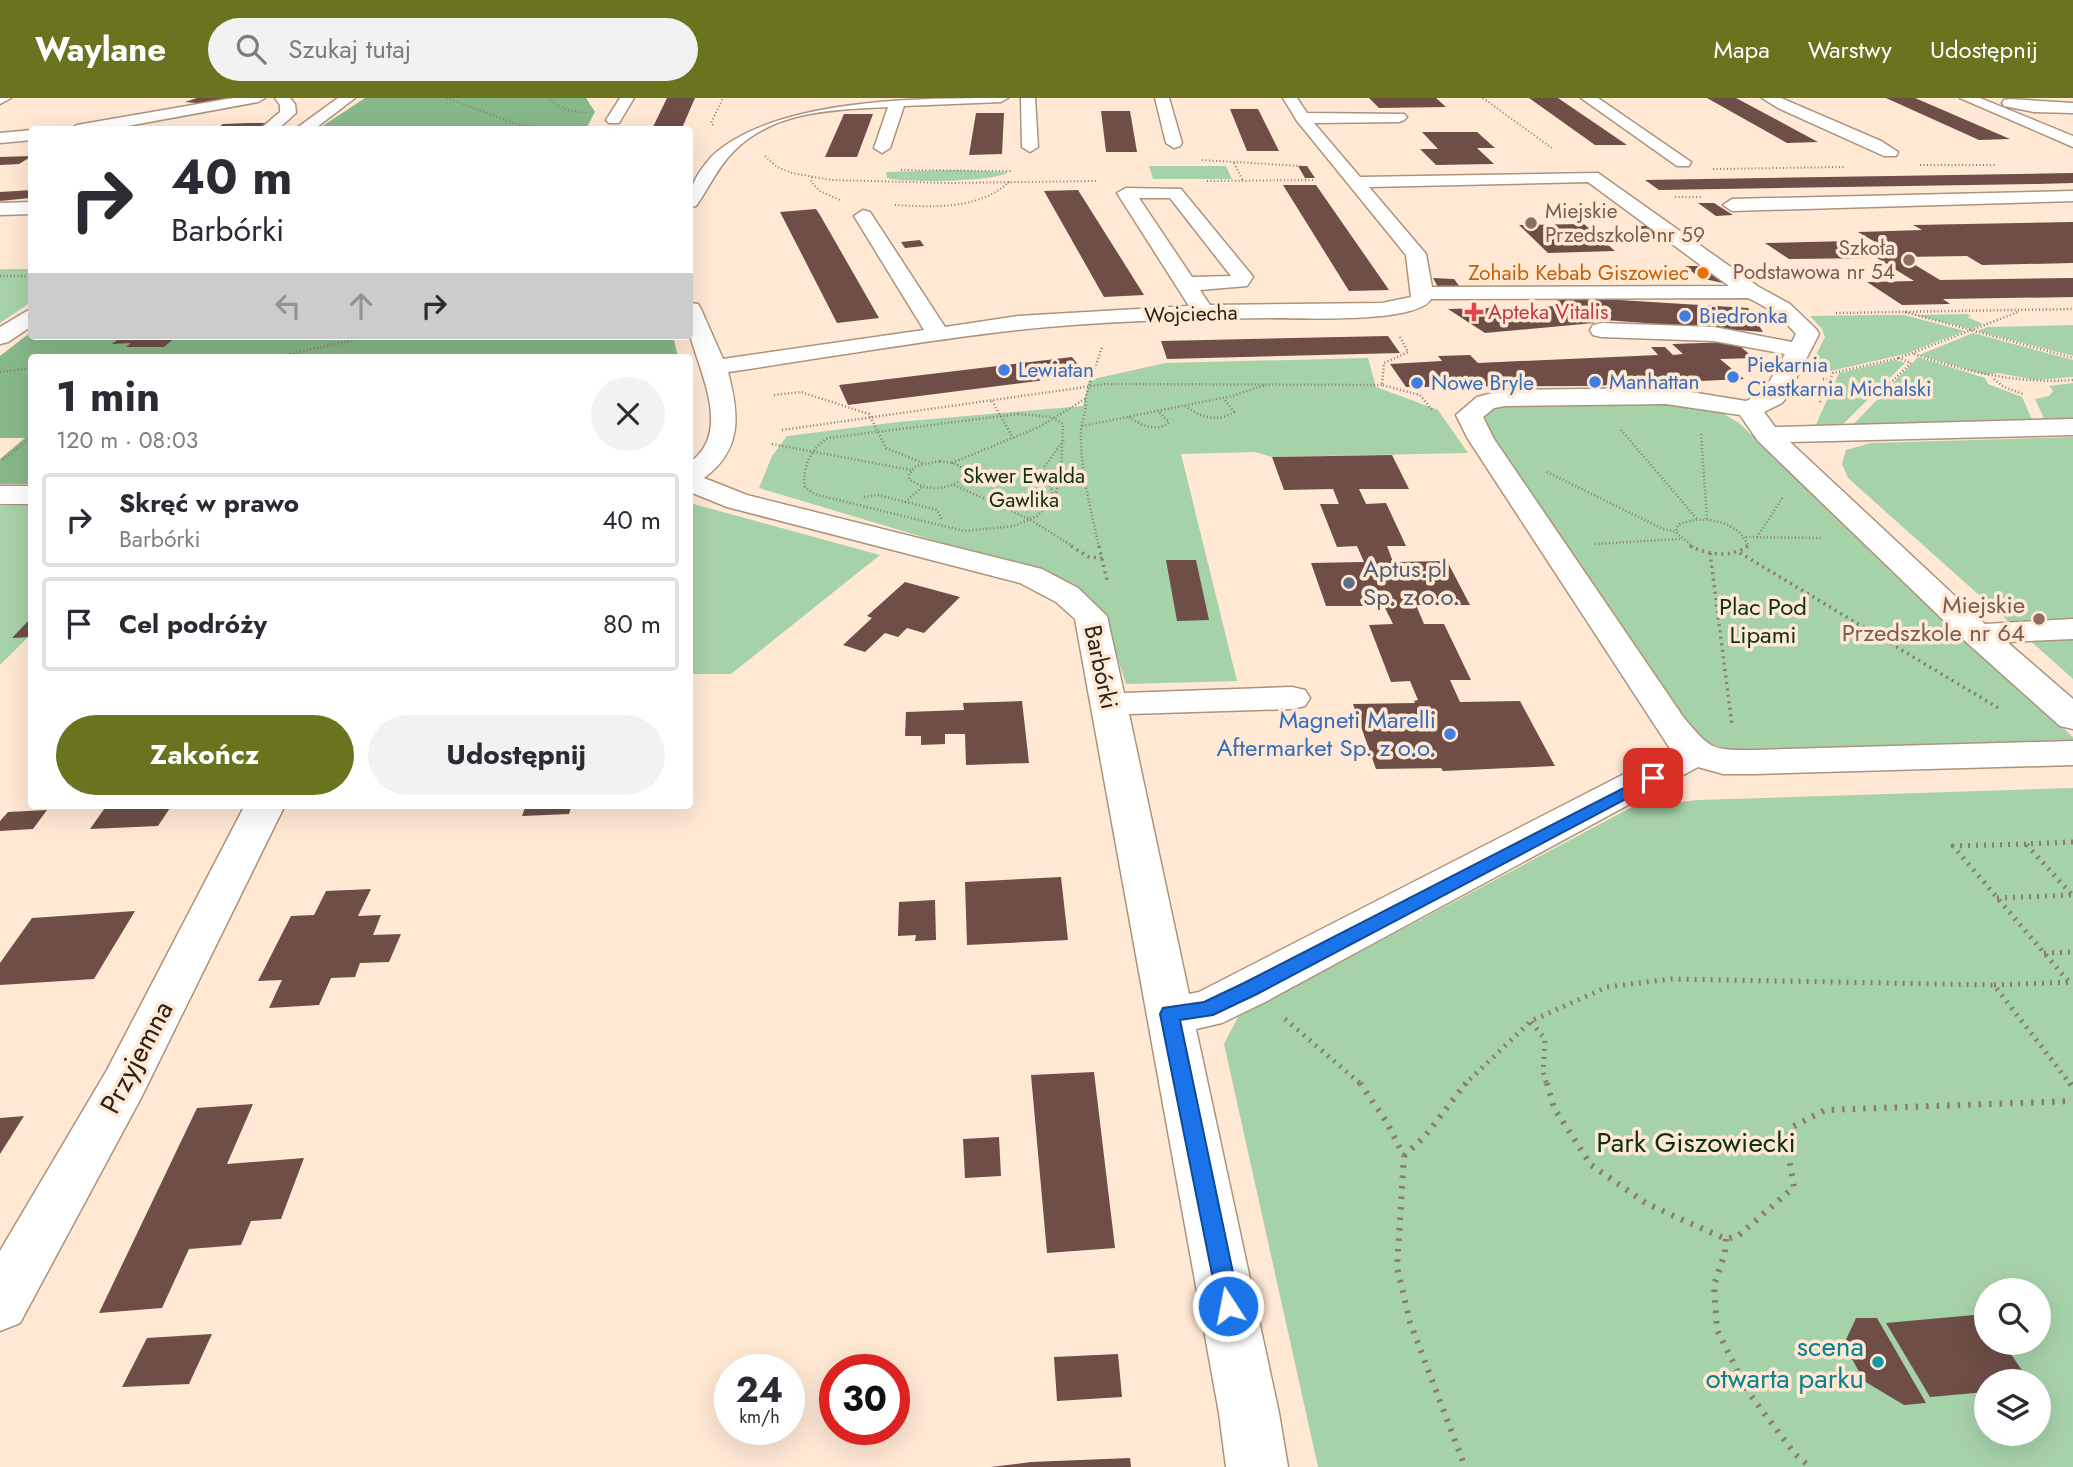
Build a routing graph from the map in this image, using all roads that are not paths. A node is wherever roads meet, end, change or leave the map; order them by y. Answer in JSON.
{"nodes":[{"id":1,"x":258,"y":98,"type":"edge"},
{"id":2,"x":282,"y":98,"type":"edge"},
{"id":3,"x":348,"y":98,"type":"edge"},
{"id":4,"x":627,"y":98,"type":"edge"},
{"id":5,"x":1001,"y":98,"type":"edge"},
{"id":6,"x":1028,"y":98,"type":"edge"},
{"id":7,"x":1162,"y":98,"type":"edge"},
{"id":8,"x":1290,"y":98,"type":"edge"},
{"id":9,"x":1588,"y":98,"type":"edge"},
{"id":10,"x":1769,"y":98,"type":"edge"},
{"id":11,"x":1967,"y":98,"type":"edge"},
{"id":12,"x":1989,"y":98,"type":"edge"},
{"id":13,"x":834,"y":101,"type":"edge"},
{"id":14,"x":895,"y":102,"type":"junction"},
{"id":15,"x":2073,"y":108,"type":"edge"},
{"id":16,"x":180,"y":112,"type":"junction"},
{"id":17,"x":1399,"y":117,"type":"dead end"},
{"id":18,"x":1302,"y":118,"type":"junction"},
{"id":19,"x":614,"y":120,"type":"dead end"},
{"id":20,"x":100,"y":126,"type":"edge"},
{"id":21,"x":151,"y":126,"type":"edge"},
{"id":22,"x":272,"y":126,"type":"edge"},
{"id":23,"x":308,"y":126,"type":"edge"},
{"id":24,"x":1663,"y":132,"type":"dead end"},
{"id":25,"x":1641,"y":133,"type":"junction"},
{"id":26,"x":28,"y":135,"type":"edge"},
{"id":27,"x":0,"y":138,"type":"edge"},
{"id":28,"x":2073,"y":142,"type":"edge"},
{"id":29,"x":1174,"y":143,"type":"dead end"},
{"id":30,"x":1030,"y":147,"type":"dead end"},
{"id":31,"x":883,"y":148,"type":"dead end"},
{"id":32,"x":1890,"y":152,"type":"dead end"},
{"id":33,"x":1683,"y":162,"type":"dead end"},
{"id":34,"x":1354,"y":180,"type":"junction"},
{"id":35,"x":2073,"y":196,"type":"edge"},
{"id":36,"x":693,"y":197,"type":"edge"},
{"id":37,"x":1732,"y":205,"type":"dead end"},
{"id":38,"x":28,"y":208,"type":"edge"},
{"id":39,"x":0,"y":209,"type":"edge"},
{"id":40,"x":863,"y":215,"type":"dead end"},
{"id":41,"x":1186,"y":284,"type":"junction"},
{"id":42,"x":1751,"y":292,"type":"junction"},
{"id":43,"x":1423,"y":293,"type":"junction"},
{"id":44,"x":1205,"y":312,"type":"junction"},
{"id":45,"x":693,"y":316,"type":"edge"},
{"id":46,"x":28,"y":318,"type":"edge"},
{"id":47,"x":1601,"y":330,"type":"dead end"},
{"id":48,"x":938,"y":334,"type":"junction"},
{"id":49,"x":0,"y":337,"type":"edge"},
{"id":50,"x":1793,"y":361,"type":"junction"},
{"id":51,"x":715,"y":367,"type":"junction"},
{"id":52,"x":1749,"y":409,"type":"junction"},
{"id":53,"x":2073,"y":427,"type":"edge"},
{"id":54,"x":1767,"y":435,"type":"junction"},
{"id":55,"x":693,"y":473,"type":"edge"},
{"id":56,"x":693,"y":483,"type":"edge"},
{"id":57,"x":0,"y":495,"type":"edge"},
{"id":58,"x":28,"y":495,"type":"edge"},
{"id":59,"x":2073,"y":629,"type":"edge"},
{"id":60,"x":1977,"y":634,"type":"junction"},
{"id":61,"x":1292,"y":698,"type":"dead end"},
{"id":62,"x":1109,"y":705,"type":"junction"},
{"id":63,"x":2073,"y":718,"type":"edge"},
{"id":64,"x":2073,"y":753,"type":"edge"},
{"id":65,"x":1694,"y":754,"type":"junction"},
{"id":66,"x":263,"y":809,"type":"edge"},
{"id":67,"x":1170,"y":1014,"type":"junction"},
{"id":68,"x":0,"y":1304,"type":"edge"},
{"id":69,"x":1256,"y":1467,"type":"edge"}],
"edges":[{"from":1,"to":16,"type":"street"},
{"from":2,"to":22,"type":"street"},
{"from":3,"to":23,"type":"street"},
{"from":4,"to":19,"type":"street"},
{"from":5,"to":14,"type":"street"},
{"from":6,"to":30,"type":"street"},
{"from":7,"to":29,"type":"street"},
{"from":8,"to":18,"type":"street"},
{"from":9,"to":25,"type":"street"},
{"from":10,"to":32,"type":"street"},
{"from":11,"to":28,"type":"street"},
{"from":12,"to":15,"type":"street"},
{"from":13,"to":14,"type":"street"},
{"from":13,"to":36,"type":"street"},
{"from":14,"to":31,"type":"street"},
{"from":16,"to":20,"type":"street"},
{"from":16,"to":21,"type":"street"},
{"from":17,"to":18,"type":"street"},
{"from":18,"to":34,"type":"street"},
{"from":24,"to":25,"type":"street"},
{"from":25,"to":33,"type":"street"},
{"from":26,"to":27,"type":"street"},
{"from":34,"to":42,"type":"street"},
{"from":34,"to":43,"type":"street"},
{"from":35,"to":37,"type":"street"},
{"from":38,"to":39,"type":"street"},
{"from":40,"to":48,"type":"street"},
{"from":41,"to":41,"type":"street"},
{"from":41,"to":44,"type":"street"},
{"from":42,"to":43,"type":"street"},
{"from":42,"to":50,"type":"street"},
{"from":43,"to":44,"type":"street","name":"Wojciecha"},
{"from":44,"to":48,"type":"street","name":"Wojciecha"},
{"from":45,"to":51,"type":"street"},
{"from":46,"to":49,"type":"street"},
{"from":47,"to":50,"type":"street"},
{"from":48,"to":51,"type":"street","name":"Wojciecha"},
{"from":50,"to":52,"type":"street"},
{"from":51,"to":55,"type":"street"},
{"from":52,"to":54,"type":"street"},
{"from":52,"to":65,"type":"street"},
{"from":53,"to":54,"type":"street"},
{"from":54,"to":60,"type":"street"},
{"from":56,"to":62,"type":"street","name":"Barbórki"},
{"from":57,"to":58,"type":"street"},
{"from":59,"to":60,"type":"street"},
{"from":60,"to":63,"type":"street"},
{"from":61,"to":62,"type":"street"},
{"from":62,"to":67,"type":"street","name":"Barbórki"},
{"from":64,"to":65,"type":"street"},
{"from":65,"to":67,"type":"street"},
{"from":66,"to":68,"type":"street","name":"Przyjemna"},
{"from":67,"to":69,"type":"street","name":"Barbórki"}]}
